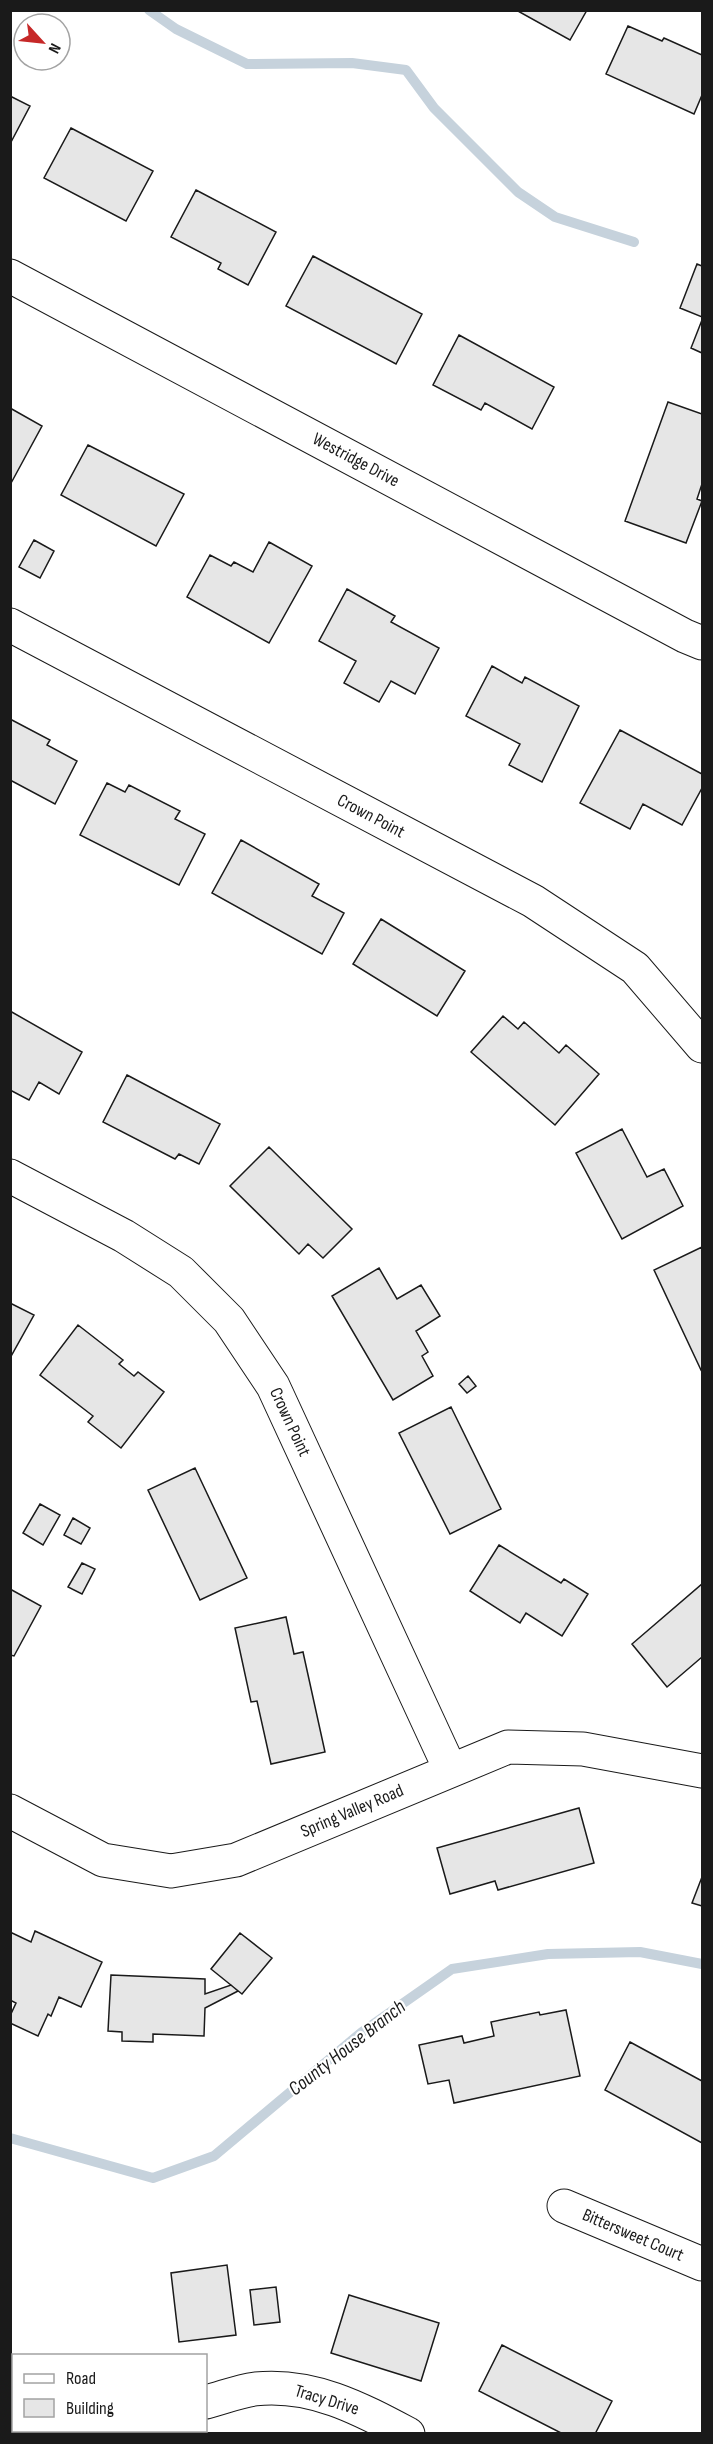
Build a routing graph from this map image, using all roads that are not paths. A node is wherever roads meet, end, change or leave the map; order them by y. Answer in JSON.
{"nodes":[{"id":1,"x":10,"y":276,"type":"edge"},
{"id":2,"x":10,"y":625,"type":"edge"},
{"id":3,"x":702,"y":643,"type":"edge"},
{"id":4,"x":702,"y":1046,"type":"edge"},
{"id":5,"x":10,"y":1176,"type":"edge"},
{"id":6,"x":450,"y":1769,"type":"junction"},
{"id":7,"x":702,"y":1771,"type":"edge"},
{"id":8,"x":10,"y":1811,"type":"edge"},
{"id":9,"x":564,"y":2206,"type":"dead end"},
{"id":10,"x":702,"y":2264,"type":"edge"},
{"id":11,"x":207,"y":2402,"type":"edge"},
{"id":12,"x":408,"y":2433,"type":"edge"}],
"edges":[{"from":1,"to":3,"type":"street","name":"Westridge Drive"},
{"from":2,"to":4,"type":"street","name":"Crown Point"},
{"from":5,"to":6,"type":"street","name":"Crown Point"},
{"from":6,"to":7,"type":"street","name":"Spring Valley Road"},
{"from":6,"to":8,"type":"street","name":"Spring Valley Road"},
{"from":9,"to":10,"type":"street","name":"Bittersweet Court"},
{"from":11,"to":12,"type":"street","name":"Tracy Drive"}]}
